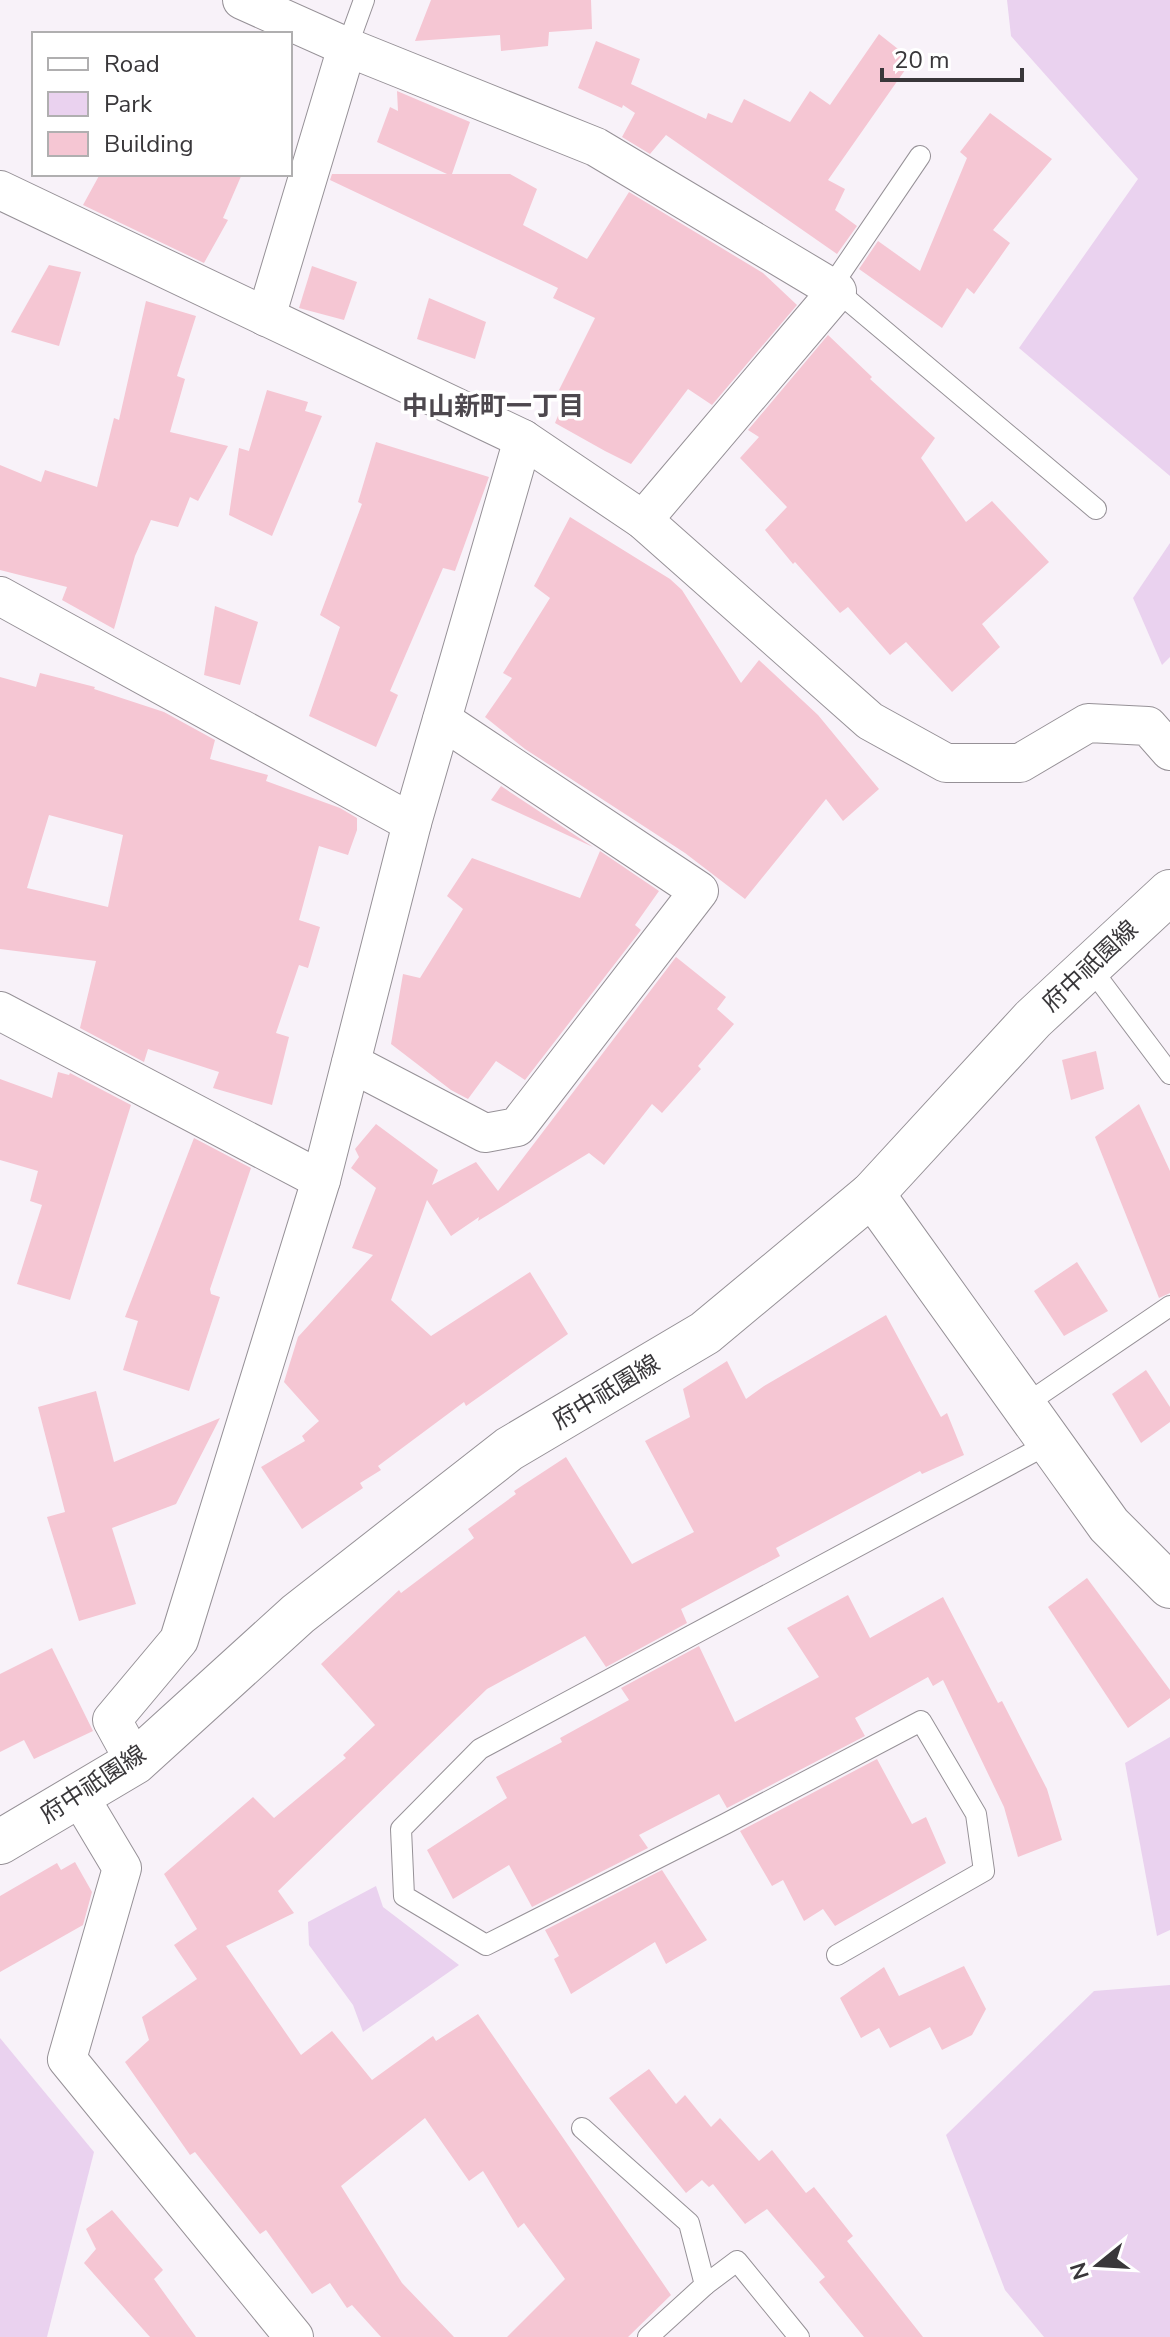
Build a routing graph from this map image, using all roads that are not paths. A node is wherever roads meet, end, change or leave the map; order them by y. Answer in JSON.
{"nodes":[{"id":1,"x":242,"y":0,"type":"edge"},
{"id":2,"x":364,"y":0,"type":"edge"},
{"id":3,"x":347,"y":47,"type":"junction"},
{"id":4,"x":920,"y":156,"type":"dead end"},
{"id":5,"x":0,"y":190,"type":"edge"},
{"id":6,"x":834,"y":289,"type":"junction"},
{"id":7,"x":266,"y":317,"type":"junction"},
{"id":8,"x":523,"y":439,"type":"junction"},
{"id":9,"x":1096,"y":509,"type":"dead end"},
{"id":10,"x":643,"y":520,"type":"junction"},
{"id":11,"x":0,"y":596,"type":"edge"},
{"id":12,"x":442,"y":720,"type":"junction"},
{"id":13,"x":1170,"y":751,"type":"edge"},
{"id":14,"x":412,"y":823,"type":"junction"},
{"id":15,"x":1170,"y":892,"type":"edge"},
{"id":16,"x":1089,"y":966,"type":"junction"},
{"id":17,"x":0,"y":1011,"type":"edge"},
{"id":18,"x":351,"y":1063,"type":"junction"},
{"id":19,"x":1170,"y":1074,"type":"edge"},
{"id":20,"x":321,"y":1180,"type":"junction"},
{"id":21,"x":872,"y":1194,"type":"junction"},
{"id":22,"x":1170,"y":1306,"type":"edge"},
{"id":23,"x":1023,"y":1406,"type":"junction"},
{"id":24,"x":1050,"y":1443,"type":"junction"},
{"id":25,"x":1170,"y":1586,"type":"edge"},
{"id":26,"x":135,"y":1762,"type":"junction"},
{"id":27,"x":79,"y":1796,"type":"junction"},
{"id":28,"x":0,"y":1842,"type":"edge"},
{"id":29,"x":837,"y":1955,"type":"dead end"},
{"id":30,"x":582,"y":2128,"type":"dead end"},
{"id":31,"x":705,"y":2285,"type":"junction"},
{"id":32,"x":294,"y":2337,"type":"edge"},
{"id":33,"x":648,"y":2337,"type":"edge"},
{"id":34,"x":799,"y":2337,"type":"edge"}],
"edges":[{"from":1,"to":3,"type":"street"},
{"from":2,"to":3,"type":"lane"},
{"from":3,"to":6,"type":"street"},
{"from":3,"to":7,"type":"street"},
{"from":4,"to":6,"type":"lane"},
{"from":5,"to":7,"type":"street"},
{"from":6,"to":9,"type":"lane"},
{"from":6,"to":10,"type":"street"},
{"from":7,"to":8,"type":"street"},
{"from":8,"to":10,"type":"street"},
{"from":8,"to":12,"type":"street"},
{"from":10,"to":13,"type":"street"},
{"from":11,"to":14,"type":"street"},
{"from":12,"to":14,"type":"street"},
{"from":12,"to":18,"type":"street"},
{"from":14,"to":18,"type":"street"},
{"from":15,"to":16,"type":"main road","name":"府中祇園線"},
{"from":16,"to":19,"type":"lane"},
{"from":16,"to":21,"type":"main road","name":"府中祇園線"},
{"from":17,"to":20,"type":"street"},
{"from":18,"to":20,"type":"street"},
{"from":20,"to":26,"type":"street"},
{"from":21,"to":23,"type":"main road"},
{"from":21,"to":26,"type":"main road","name":"府中祇園線"},
{"from":22,"to":23,"type":"lane"},
{"from":23,"to":24,"type":"main road"},
{"from":24,"to":25,"type":"main road"},
{"from":24,"to":29,"type":"lane"},
{"from":26,"to":27,"type":"main road","name":"府中祇園線"},
{"from":27,"to":28,"type":"main road","name":"府中祇園線"},
{"from":27,"to":32,"type":"street"},
{"from":30,"to":31,"type":"lane"},
{"from":31,"to":33,"type":"lane"},
{"from":31,"to":34,"type":"lane"}]}
